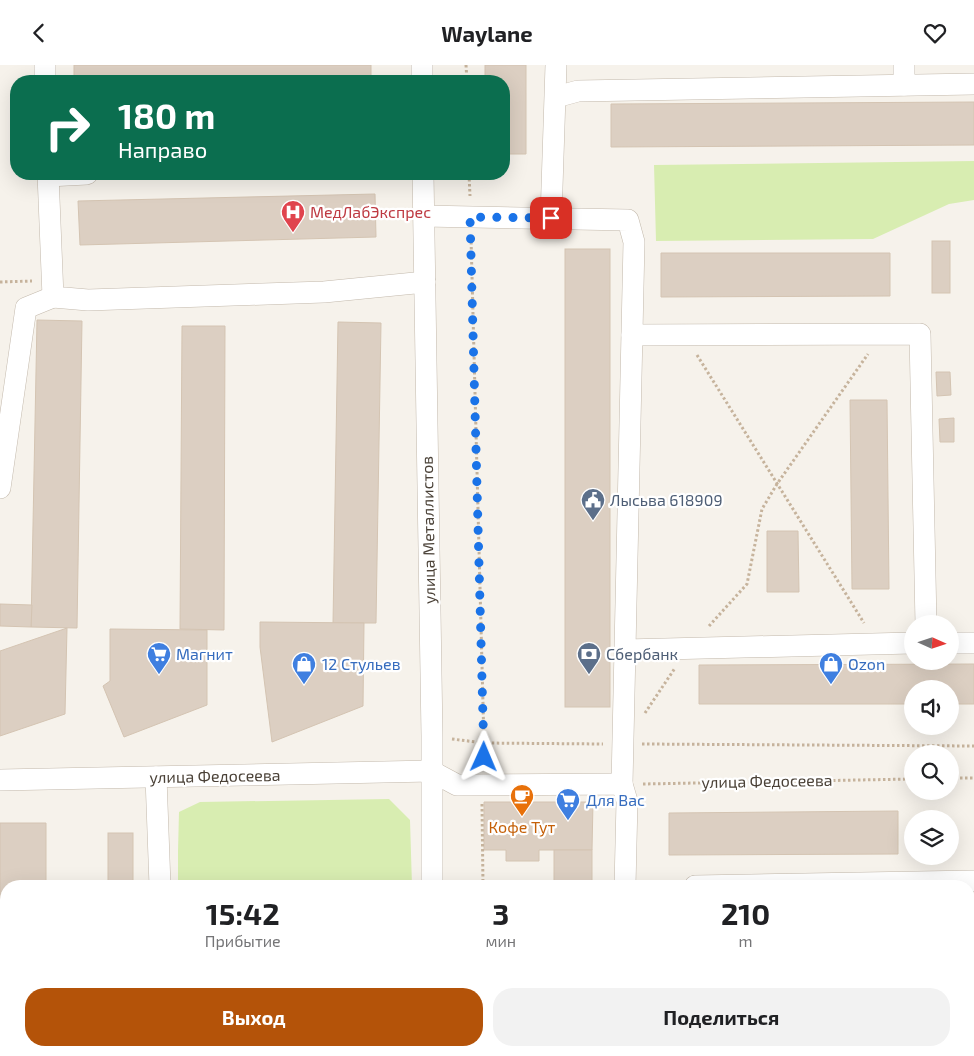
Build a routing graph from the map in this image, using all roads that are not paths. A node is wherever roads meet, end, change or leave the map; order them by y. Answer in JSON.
{"nodes":[{"id":1,"x":556,"y":65,"type":"edge"},
{"id":2,"x":904,"y":75,"type":"edge"},
{"id":3,"x":974,"y":84,"type":"edge"},
{"id":4,"x":556,"y":97,"type":"junction"},
{"id":5,"x":48,"y":180,"type":"edge"},
{"id":6,"x":423,"y":180,"type":"edge"},
{"id":7,"x":424,"y":216,"type":"junction"},
{"id":8,"x":551,"y":218,"type":"junction"},
{"id":9,"x":425,"y":282,"type":"junction"},
{"id":10,"x":52,"y":289,"type":"junction"},
{"id":11,"x":632,"y":335,"type":"junction"},
{"id":12,"x":0,"y":488,"type":"edge"},
{"id":13,"x":926,"y":615,"type":"edge"},
{"id":14,"x":904,"y":643,"type":"edge"},
{"id":15,"x":959,"y":643,"type":"edge"},
{"id":16,"x":974,"y":643,"type":"edge"},
{"id":17,"x":625,"y":650,"type":"junction"},
{"id":18,"x":430,"y":771,"type":"junction"},
{"id":19,"x":156,"y":777,"type":"junction"},
{"id":20,"x":0,"y":780,"type":"edge"},
{"id":21,"x":622,"y":784,"type":"junction"},
{"id":22,"x":160,"y":880,"type":"edge"},
{"id":23,"x":432,"y":880,"type":"edge"},
{"id":24,"x":625,"y":880,"type":"edge"}],
"edges":[{"from":1,"to":4,"type":"street"},
{"from":2,"to":3,"type":"street"},
{"from":2,"to":4,"type":"street"},
{"from":4,"to":8,"type":"street"},
{"from":5,"to":10,"type":"street"},
{"from":6,"to":7,"type":"street","name":"улица Металлистов"},
{"from":7,"to":8,"type":"street"},
{"from":7,"to":9,"type":"street","name":"улица Металлистов"},
{"from":8,"to":11,"type":"street"},
{"from":9,"to":10,"type":"street"},
{"from":9,"to":18,"type":"street","name":"улица Металлистов"},
{"from":10,"to":12,"type":"street"},
{"from":11,"to":13,"type":"street"},
{"from":11,"to":17,"type":"street"},
{"from":14,"to":17,"type":"street"},
{"from":15,"to":16,"type":"street"},
{"from":17,"to":21,"type":"street"},
{"from":18,"to":19,"type":"street","name":"улица Федосеева"},
{"from":18,"to":21,"type":"street"},
{"from":18,"to":23,"type":"street","name":"улица Металлистов"},
{"from":19,"to":20,"type":"street","name":"улица Федосеева"},
{"from":19,"to":22,"type":"street"},
{"from":21,"to":24,"type":"street"}]}
